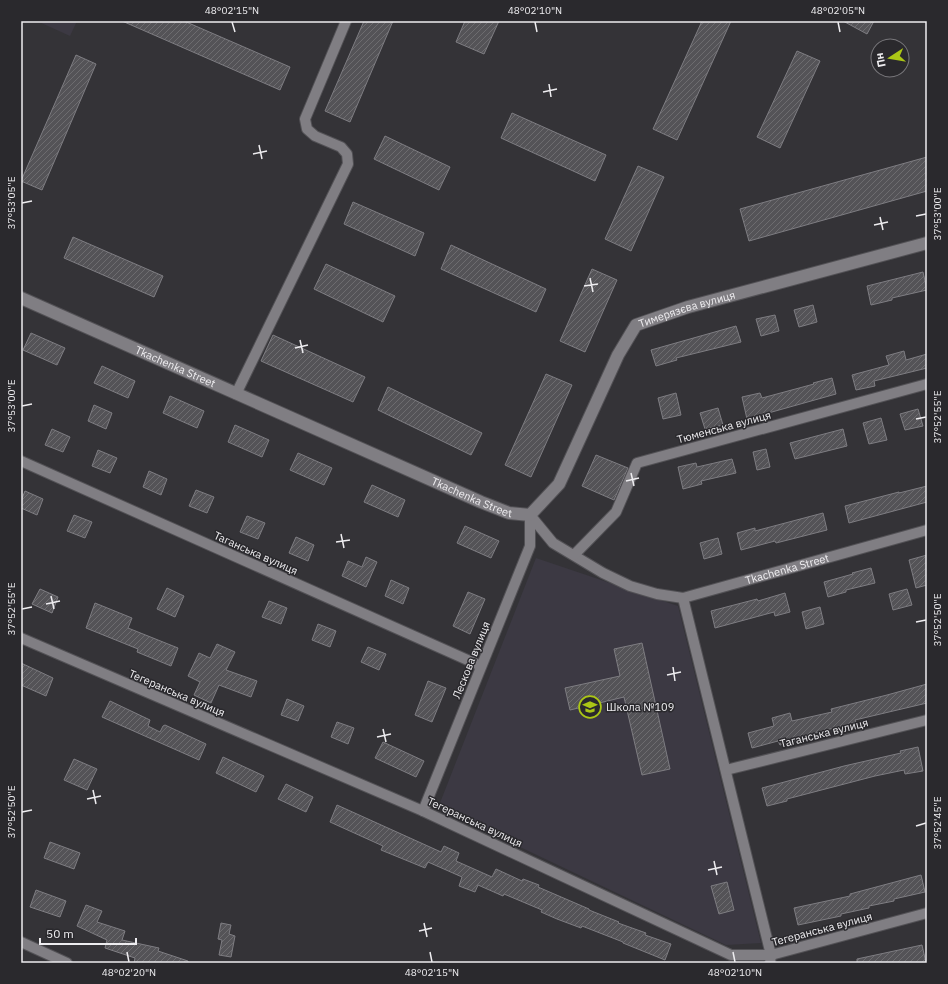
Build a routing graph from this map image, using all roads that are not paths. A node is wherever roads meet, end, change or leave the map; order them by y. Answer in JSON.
{"nodes":[{"id":1,"x":346,"y":21,"type":"edge"},
{"id":2,"x":927,"y":243,"type":"edge"},
{"id":3,"x":21,"y":298,"type":"edge"},
{"id":4,"x":927,"y":384,"type":"edge"},
{"id":5,"x":236,"y":394,"type":"junction"},
{"id":6,"x":21,"y":461,"type":"edge"},
{"id":7,"x":530,"y":515,"type":"junction"},
{"id":8,"x":927,"y":530,"type":"edge"},
{"id":9,"x":574,"y":555,"type":"junction"},
{"id":10,"x":684,"y":598,"type":"junction"},
{"id":11,"x":21,"y":638,"type":"edge"},
{"id":12,"x":481,"y":666,"type":"junction"},
{"id":13,"x":927,"y":720,"type":"edge"},
{"id":14,"x":726,"y":770,"type":"junction"},
{"id":15,"x":423,"y":811,"type":"junction"},
{"id":16,"x":927,"y":913,"type":"edge"},
{"id":17,"x":21,"y":942,"type":"edge"},
{"id":18,"x":770,"y":959,"type":"edge"},
{"id":19,"x":67,"y":963,"type":"edge"}],
"edges":[{"from":1,"to":5,"type":"street"},
{"from":2,"to":7,"type":"street","name":"Тимерязєва вулиця"},
{"from":3,"to":5,"type":"street","name":"Tkachenka Street"},
{"from":4,"to":9,"type":"street","name":"Тюменська вулиця"},
{"from":5,"to":7,"type":"street","name":"Tkachenka Street"},
{"from":6,"to":12,"type":"street","name":"Таганська вулиця"},
{"from":7,"to":9,"type":"street","name":"Tkachenka Street"},
{"from":7,"to":12,"type":"street","name":"Лескова вулиця"},
{"from":8,"to":10,"type":"street","name":"Tkachenka Street"},
{"from":9,"to":10,"type":"street","name":"Tkachenka Street"},
{"from":10,"to":14,"type":"street"},
{"from":11,"to":15,"type":"street","name":"Тегеранська вулиця"},
{"from":12,"to":15,"type":"street","name":"Лескова вулиця"},
{"from":13,"to":14,"type":"street","name":"Таганська вулиця"},
{"from":14,"to":18,"type":"street"},
{"from":15,"to":18,"type":"street","name":"Тегеранська вулиця"},
{"from":16,"to":18,"type":"street","name":"Тегеранська вулиця"},
{"from":17,"to":19,"type":"street"}]}
